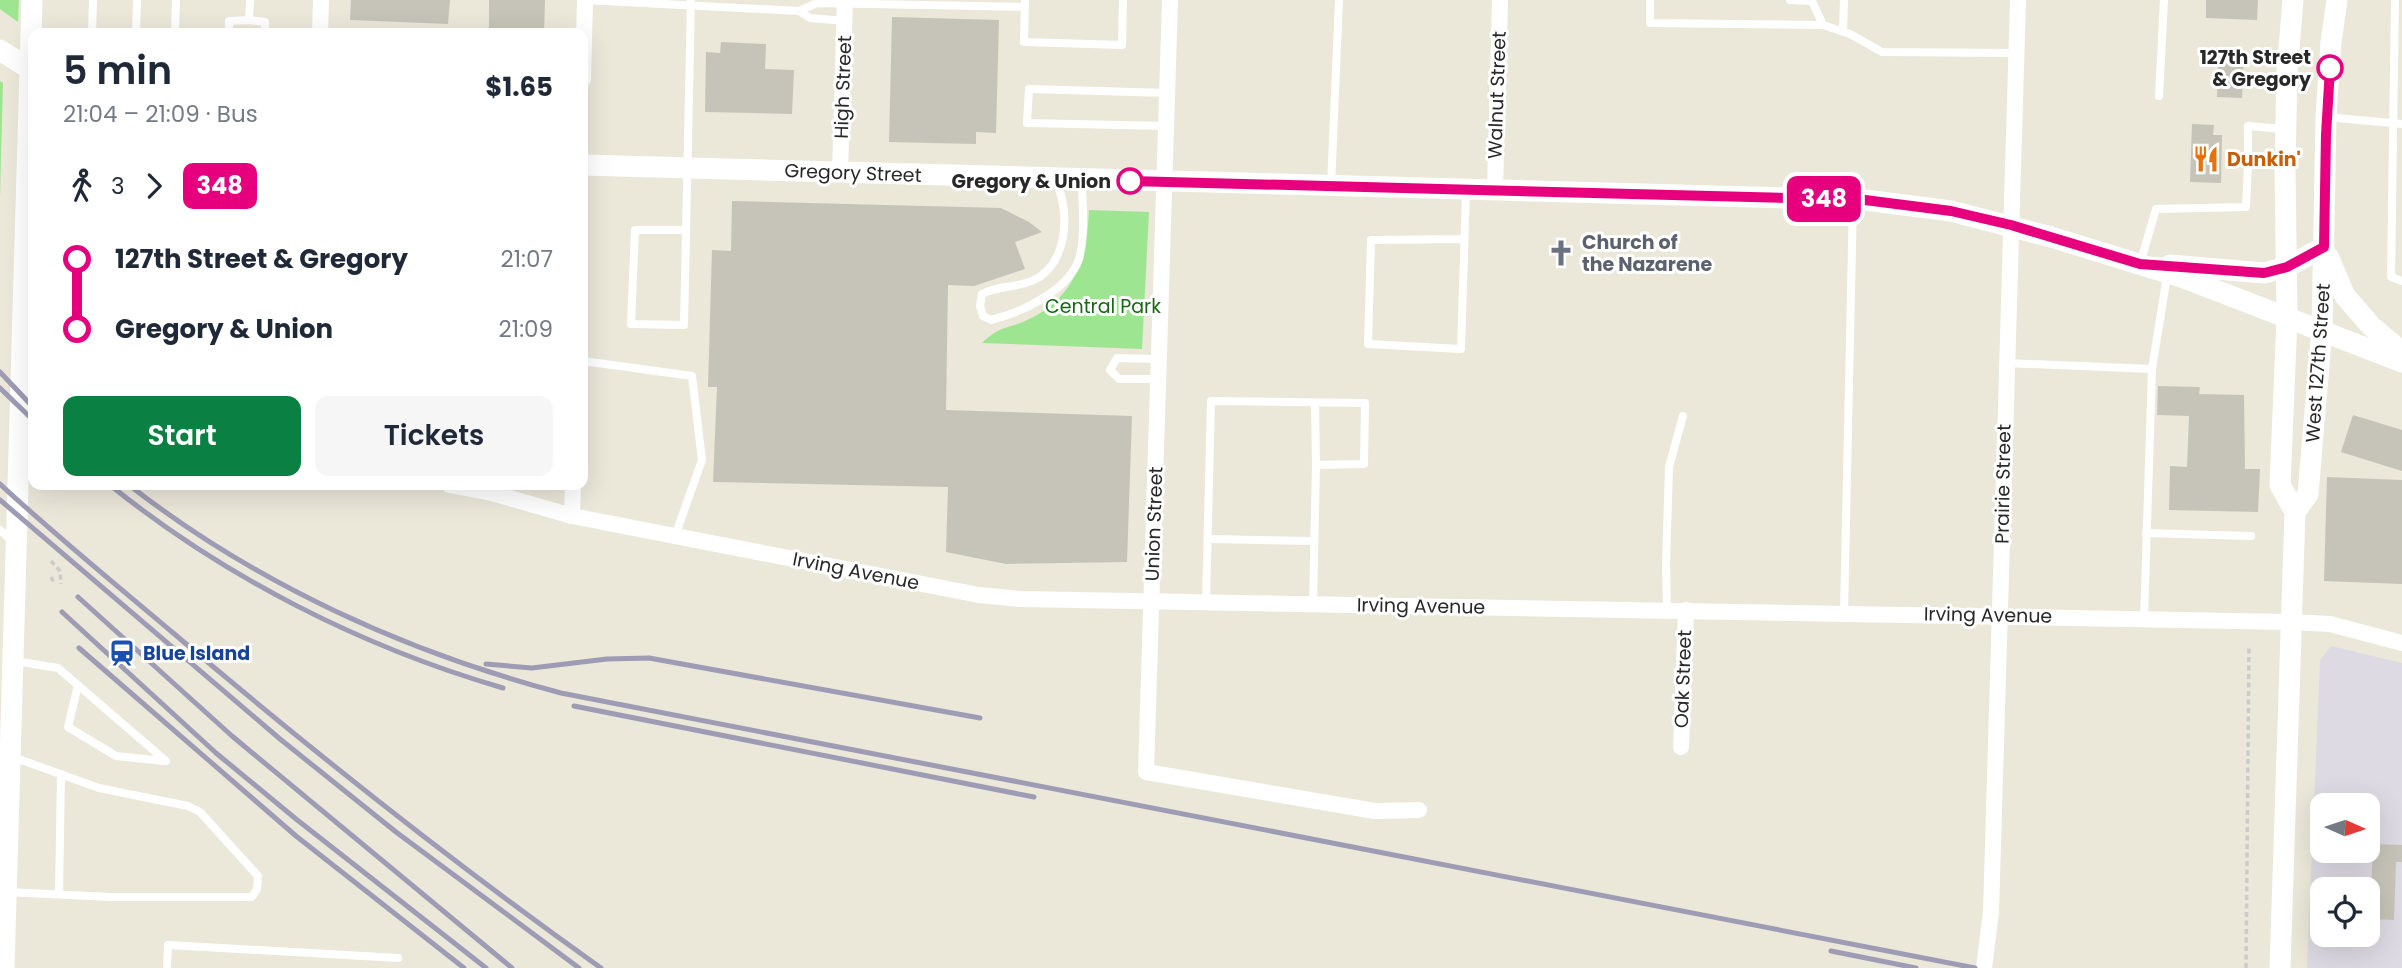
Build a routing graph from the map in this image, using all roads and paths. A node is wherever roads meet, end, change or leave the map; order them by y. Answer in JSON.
{"nodes":[{"id":1,"x":32,"y":0,"type":"edge"},
{"id":2,"x":93,"y":0,"type":"edge"},
{"id":3,"x":137,"y":0,"type":"edge"},
{"id":4,"x":176,"y":0,"type":"edge"},
{"id":5,"x":250,"y":0,"type":"edge"},
{"id":6,"x":321,"y":0,"type":"edge"},
{"id":7,"x":585,"y":0,"type":"edge"},
{"id":8,"x":799,"y":0,"type":"edge"},
{"id":9,"x":1123,"y":0,"type":"edge"},
{"id":10,"x":1170,"y":0,"type":"edge"},
{"id":11,"x":1339,"y":0,"type":"edge"},
{"id":12,"x":1500,"y":0,"type":"edge"},
{"id":13,"x":1650,"y":0,"type":"edge"},
{"id":14,"x":1790,"y":0,"type":"edge"},
{"id":15,"x":1844,"y":0,"type":"edge"},
{"id":16,"x":2018,"y":0,"type":"edge"},
{"id":17,"x":2164,"y":0,"type":"edge"},
{"id":18,"x":2293,"y":0,"type":"edge"},
{"id":19,"x":2337,"y":0,"type":"edge"},
{"id":20,"x":2395,"y":0,"type":"edge"},
{"id":21,"x":638,"y":1,"type":"edge"},
{"id":22,"x":845,"y":2,"type":"edge"},
{"id":23,"x":690,"y":3,"type":"edge"},
{"id":24,"x":745,"y":4,"type":"edge"},
{"id":25,"x":1025,"y":4,"type":"edge"},
{"id":26,"x":799,"y":11,"type":"junction"},
{"id":27,"x":249,"y":20,"type":"junction"},
{"id":28,"x":845,"y":21,"type":"junction"},
{"id":29,"x":1823,"y":25,"type":"junction"},
{"id":30,"x":32,"y":28,"type":"edge"},
{"id":31,"x":92,"y":28,"type":"edge"},
{"id":32,"x":136,"y":28,"type":"edge"},
{"id":33,"x":175,"y":28,"type":"edge"},
{"id":34,"x":229,"y":28,"type":"edge"},
{"id":35,"x":265,"y":28,"type":"edge"},
{"id":36,"x":320,"y":28,"type":"edge"},
{"id":37,"x":584,"y":28,"type":"edge"},
{"id":38,"x":1843,"y":32,"type":"junction"},
{"id":39,"x":2,"y":51,"type":"edge"},
{"id":40,"x":2016,"y":53,"type":"junction"},
{"id":41,"x":28,"y":68,"type":"edge"},
{"id":42,"x":1167,"y":93,"type":"junction"},
{"id":43,"x":2158,"y":96,"type":"dead end"},
{"id":44,"x":2326,"y":117,"type":"junction"},
{"id":45,"x":2398,"y":123,"type":"edge"},
{"id":46,"x":1166,"y":126,"type":"junction"},
{"id":47,"x":2286,"y":129,"type":"junction"},
{"id":48,"x":2248,"y":164,"type":"junction"},
{"id":49,"x":588,"y":165,"type":"edge"},
{"id":50,"x":2285,"y":167,"type":"junction"},
{"id":51,"x":686,"y":168,"type":"junction"},
{"id":52,"x":840,"y":173,"type":"junction"},
{"id":53,"x":1055,"y":180,"type":"junction"},
{"id":54,"x":1082,"y":180,"type":"junction"},
{"id":55,"x":1164,"y":182,"type":"junction"},
{"id":56,"x":1331,"y":186,"type":"junction"},
{"id":57,"x":1466,"y":190,"type":"junction"},
{"id":58,"x":1494,"y":190,"type":"junction"},
{"id":59,"x":1853,"y":200,"type":"junction"},
{"id":60,"x":2011,"y":225,"type":"junction"},
{"id":61,"x":685,"y":230,"type":"junction"},
{"id":62,"x":1464,"y":239,"type":"junction"},
{"id":63,"x":2324,"y":247,"type":"junction"},
{"id":64,"x":2140,"y":264,"type":"junction"},
{"id":65,"x":2287,"y":267,"type":"junction"},
{"id":66,"x":2168,"y":273,"type":"junction"},
{"id":67,"x":2402,"y":281,"type":"edge"},
{"id":68,"x":28,"y":306,"type":"edge"},
{"id":69,"x":2287,"y":317,"type":"junction"},
{"id":70,"x":2322,"y":330,"type":"junction"},
{"id":71,"x":2402,"y":352,"type":"edge"},
{"id":72,"x":1159,"y":359,"type":"junction"},
{"id":73,"x":588,"y":362,"type":"edge"},
{"id":74,"x":2402,"y":362,"type":"edge"},
{"id":75,"x":2006,"y":363,"type":"junction"},
{"id":76,"x":2152,"y":369,"type":"junction"},
{"id":77,"x":1158,"y":379,"type":"junction"},
{"id":78,"x":27,"y":382,"type":"edge"},
{"id":79,"x":1315,"y":402,"type":"junction"},
{"id":80,"x":1683,"y":416,"type":"dead end"},
{"id":81,"x":1316,"y":465,"type":"junction"},
{"id":82,"x":476,"y":490,"type":"edge"},
{"id":83,"x":573,"y":490,"type":"edge"},
{"id":84,"x":2295,"y":512,"type":"junction"},
{"id":85,"x":572,"y":516,"type":"junction"},
{"id":86,"x":0,"y":530,"type":"edge"},
{"id":87,"x":2146,"y":533,"type":"junction"},
{"id":88,"x":675,"y":536,"type":"junction"},
{"id":89,"x":2251,"y":536,"type":"dead end"},
{"id":90,"x":1208,"y":539,"type":"junction"},
{"id":91,"x":1314,"y":541,"type":"junction"},
{"id":92,"x":16,"y":546,"type":"junction"},
{"id":93,"x":51,"y":561,"type":"dead end"},
{"id":94,"x":51,"y":577,"type":"dead end"},
{"id":95,"x":1151,"y":601,"type":"junction"},
{"id":96,"x":1206,"y":602,"type":"junction"},
{"id":97,"x":1313,"y":604,"type":"junction"},
{"id":98,"x":1667,"y":610,"type":"junction"},
{"id":99,"x":1686,"y":611,"type":"junction"},
{"id":100,"x":1844,"y":613,"type":"junction"},
{"id":101,"x":2000,"y":615,"type":"junction"},
{"id":102,"x":2144,"y":618,"type":"junction"},
{"id":103,"x":2290,"y":622,"type":"junction"},
{"id":104,"x":2402,"y":643,"type":"edge"},
{"id":105,"x":2249,"y":645,"type":"dead end"},
{"id":106,"x":13,"y":661,"type":"junction"},
{"id":107,"x":78,"y":685,"type":"junction"},
{"id":108,"x":1681,"y":747,"type":"dead end"},
{"id":109,"x":10,"y":756,"type":"junction"},
{"id":110,"x":61,"y":774,"type":"junction"},
{"id":111,"x":5,"y":785,"type":"edge"},
{"id":112,"x":1419,"y":810,"type":"dead end"},
{"id":113,"x":6,"y":892,"type":"junction"},
{"id":114,"x":59,"y":894,"type":"junction"},
{"id":115,"x":398,"y":958,"type":"dead end"},
{"id":116,"x":4,"y":968,"type":"edge"},
{"id":117,"x":167,"y":968,"type":"edge"},
{"id":118,"x":1984,"y":968,"type":"edge"},
{"id":119,"x":2246,"y":968,"type":"edge"},
{"id":120,"x":2280,"y":968,"type":"edge"}],
"edges":[{"from":1,"to":30,"type":"main road"},
{"from":2,"to":31,"type":"lane"},
{"from":3,"to":32,"type":"lane"},
{"from":4,"to":33,"type":"lane"},
{"from":5,"to":27,"type":"lane"},
{"from":6,"to":36,"type":"street"},
{"from":7,"to":21,"type":"lane"},
{"from":7,"to":37,"type":"street"},
{"from":8,"to":26,"type":"lane"},
{"from":9,"to":25,"type":"lane"},
{"from":10,"to":42,"type":"street","name":"Union Street"},
{"from":11,"to":56,"type":"lane"},
{"from":12,"to":58,"type":"street","name":"Walnut Street"},
{"from":13,"to":29,"type":"lane"},
{"from":14,"to":29,"type":"lane"},
{"from":15,"to":38,"type":"lane"},
{"from":16,"to":40,"type":"street","name":"Prairie Street"},
{"from":17,"to":43,"type":"lane"},
{"from":18,"to":47,"type":"main road","name":"West 127th Street"},
{"from":19,"to":44,"type":"main road","name":"West 127th Street"},
{"from":20,"to":45,"type":"lane"},
{"from":21,"to":23,"type":"lane"},
{"from":22,"to":25,"type":"lane"},
{"from":22,"to":26,"type":"lane"},
{"from":22,"to":28,"type":"street","name":"High Street"},
{"from":23,"to":24,"type":"lane"},
{"from":23,"to":51,"type":"lane"},
{"from":24,"to":26,"type":"lane"},
{"from":26,"to":28,"type":"lane"},
{"from":27,"to":34,"type":"lane"},
{"from":27,"to":35,"type":"lane"},
{"from":28,"to":52,"type":"street","name":"High Street"},
{"from":29,"to":38,"type":"lane"},
{"from":38,"to":40,"type":"lane"},
{"from":39,"to":41,"type":"main road"},
{"from":40,"to":60,"type":"street","name":"Prairie Street"},
{"from":42,"to":46,"type":"street","name":"Union Street"},
{"from":42,"to":46,"type":"lane"},
{"from":44,"to":45,"type":"lane"},
{"from":44,"to":63,"type":"main road","name":"West 127th Street"},
{"from":45,"to":67,"type":"lane"},
{"from":46,"to":55,"type":"street","name":"Union Street"},
{"from":47,"to":48,"type":"lane"},
{"from":47,"to":50,"type":"main road","name":"West 127th Street"},
{"from":48,"to":50,"type":"lane"},
{"from":48,"to":64,"type":"lane"},
{"from":49,"to":51,"type":"main road","name":"Gregory Street"},
{"from":50,"to":65,"type":"main road","name":"West 127th Street"},
{"from":51,"to":52,"type":"main road","name":"Gregory Street"},
{"from":51,"to":61,"type":"lane"},
{"from":52,"to":53,"type":"main road","name":"Gregory Street"},
{"from":53,"to":54,"type":"main road","name":"Gregory Street"},
{"from":53,"to":54,"type":"lane"},
{"from":54,"to":55,"type":"main road","name":"Gregory Street"},
{"from":55,"to":56,"type":"main road","name":"Gregory Street"},
{"from":55,"to":72,"type":"street","name":"Union Street"},
{"from":56,"to":57,"type":"main road","name":"Gregory Street"},
{"from":57,"to":58,"type":"main road","name":"Gregory Street"},
{"from":57,"to":62,"type":"lane"},
{"from":58,"to":59,"type":"main road","name":"Gregory Street"},
{"from":59,"to":60,"type":"main road","name":"Gregory Street"},
{"from":59,"to":100,"type":"lane"},
{"from":60,"to":64,"type":"main road","name":"Gregory Street"},
{"from":60,"to":75,"type":"street","name":"Prairie Street"},
{"from":61,"to":61,"type":"lane"},
{"from":62,"to":62,"type":"lane"},
{"from":63,"to":65,"type":"main road"},
{"from":63,"to":70,"type":"main road","name":"West 127th Street"},
{"from":63,"to":71,"type":"main road"},
{"from":64,"to":65,"type":"main road"},
{"from":64,"to":66,"type":"main road","name":"Gregory Street"},
{"from":65,"to":69,"type":"main road","name":"West 127th Street"},
{"from":66,"to":69,"type":"main road","name":"Gregory Street"},
{"from":66,"to":76,"type":"lane"},
{"from":68,"to":78,"type":"main road"},
{"from":69,"to":70,"type":"main road","name":"Gregory Street"},
{"from":69,"to":84,"type":"main road","name":"West 127th Street"},
{"from":70,"to":74,"type":"main road","name":"Gregory Street"},
{"from":70,"to":84,"type":"main road","name":"West 127th Street"},
{"from":72,"to":77,"type":"street","name":"Union Street"},
{"from":72,"to":77,"type":"lane"},
{"from":73,"to":88,"type":"lane"},
{"from":75,"to":76,"type":"lane"},
{"from":75,"to":101,"type":"street","name":"Prairie Street"},
{"from":76,"to":87,"type":"lane"},
{"from":77,"to":95,"type":"street","name":"Union Street"},
{"from":78,"to":92,"type":"main road"},
{"from":79,"to":81,"type":"lane"},
{"from":79,"to":81,"type":"lane"},
{"from":79,"to":90,"type":"lane"},
{"from":80,"to":98,"type":"lane"},
{"from":81,"to":91,"type":"lane"},
{"from":82,"to":85,"type":"street","name":"Irving Avenue"},
{"from":83,"to":85,"type":"street"},
{"from":84,"to":103,"type":"main road","name":"West 127th Street"},
{"from":85,"to":88,"type":"street","name":"Irving Avenue"},
{"from":86,"to":92,"type":"lane"},
{"from":87,"to":89,"type":"lane"},
{"from":87,"to":102,"type":"lane"},
{"from":88,"to":95,"type":"street","name":"Irving Avenue"},
{"from":90,"to":91,"type":"lane"},
{"from":90,"to":96,"type":"lane"},
{"from":91,"to":97,"type":"lane"},
{"from":92,"to":106,"type":"main road"},
{"from":93,"to":94,"type":"path"},
{"from":95,"to":96,"type":"street","name":"Irving Avenue"},
{"from":95,"to":112,"type":"street","name":"Union Street"},
{"from":96,"to":97,"type":"street","name":"Irving Avenue"},
{"from":97,"to":98,"type":"street","name":"Irving Avenue"},
{"from":98,"to":99,"type":"street","name":"Irving Avenue"},
{"from":99,"to":100,"type":"street","name":"Irving Avenue"},
{"from":99,"to":108,"type":"street","name":"Oak Street"},
{"from":100,"to":101,"type":"street","name":"Irving Avenue"},
{"from":101,"to":102,"type":"street","name":"Irving Avenue"},
{"from":101,"to":118,"type":"street","name":"Prairie Street"},
{"from":102,"to":103,"type":"street","name":"Irving Avenue"},
{"from":103,"to":104,"type":"street","name":"Irving Avenue"},
{"from":103,"to":120,"type":"main road","name":"West 127th Street"},
{"from":105,"to":119,"type":"path"},
{"from":106,"to":107,"type":"lane"},
{"from":106,"to":109,"type":"main road"},
{"from":107,"to":107,"type":"lane"},
{"from":109,"to":110,"type":"lane"},
{"from":109,"to":111,"type":"main road"},
{"from":110,"to":114,"type":"lane"},
{"from":110,"to":114,"type":"lane"},
{"from":111,"to":113,"type":"main road"},
{"from":113,"to":114,"type":"lane"},
{"from":113,"to":116,"type":"main road"},
{"from":115,"to":117,"type":"lane"}]}
